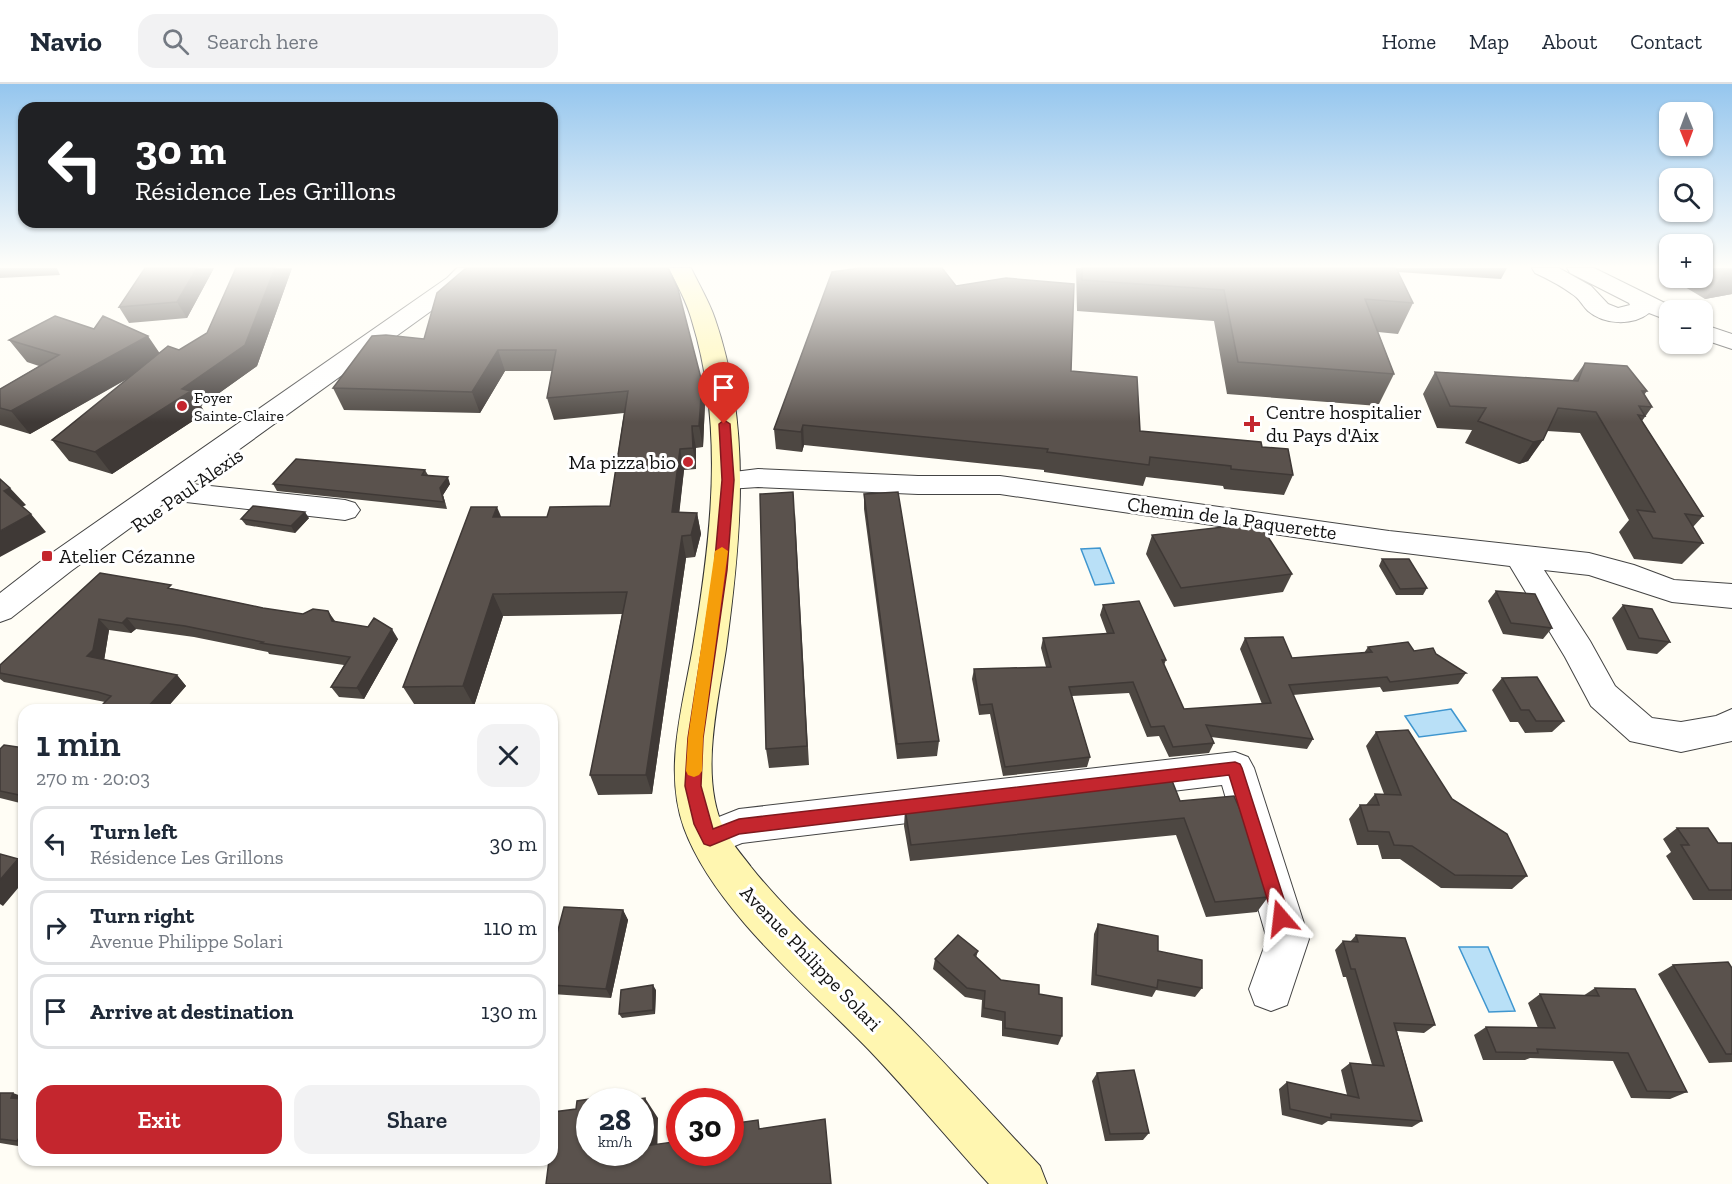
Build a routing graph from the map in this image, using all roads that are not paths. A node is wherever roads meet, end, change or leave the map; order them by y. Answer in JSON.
{"nodes":[{"id":1,"x":404,"y":319,"type":"edge"},
{"id":2,"x":405,"y":319,"type":"edge"},
{"id":3,"x":704,"y":319,"type":"edge"},
{"id":4,"x":1713,"y":335,"type":"edge"},
{"id":5,"x":1732,"y":342,"type":"edge"},
{"id":6,"x":728,"y":480,"type":"junction"},
{"id":7,"x":186,"y":493,"type":"junction"},
{"id":8,"x":345,"y":510,"type":"dead end"},
{"id":9,"x":1521,"y":558,"type":"junction"},
{"id":10,"x":52,"y":596,"type":"dead end"},
{"id":11,"x":1732,"y":596,"type":"edge"},
{"id":12,"x":0,"y":610,"type":"edge"},
{"id":13,"x":1732,"y":724,"type":"edge"},
{"id":14,"x":710,"y":838,"type":"junction"},
{"id":15,"x":1271,"y":989,"type":"dead end"},
{"id":16,"x":1022,"y":1184,"type":"edge"}],
"edges":[{"from":1,"to":12,"type":"street"},
{"from":2,"to":7,"type":"street","name":"Rue Paul Alexis"},
{"from":3,"to":6,"type":"main road","name":"Avenue Philippe Solari"},
{"from":4,"to":5,"type":"street"},
{"from":6,"to":9,"type":"street","name":"Chemin de la Paquerette"},
{"from":6,"to":14,"type":"main road","name":"Avenue Philippe Solari"},
{"from":7,"to":8,"type":"street"},
{"from":7,"to":10,"type":"street","name":"Rue Paul Alexis"},
{"from":9,"to":11,"type":"street","name":"Chemin de la Paquerette"},
{"from":9,"to":13,"type":"street"},
{"from":14,"to":15,"type":"street"},
{"from":14,"to":16,"type":"main road","name":"Avenue Philippe Solari"}]}
